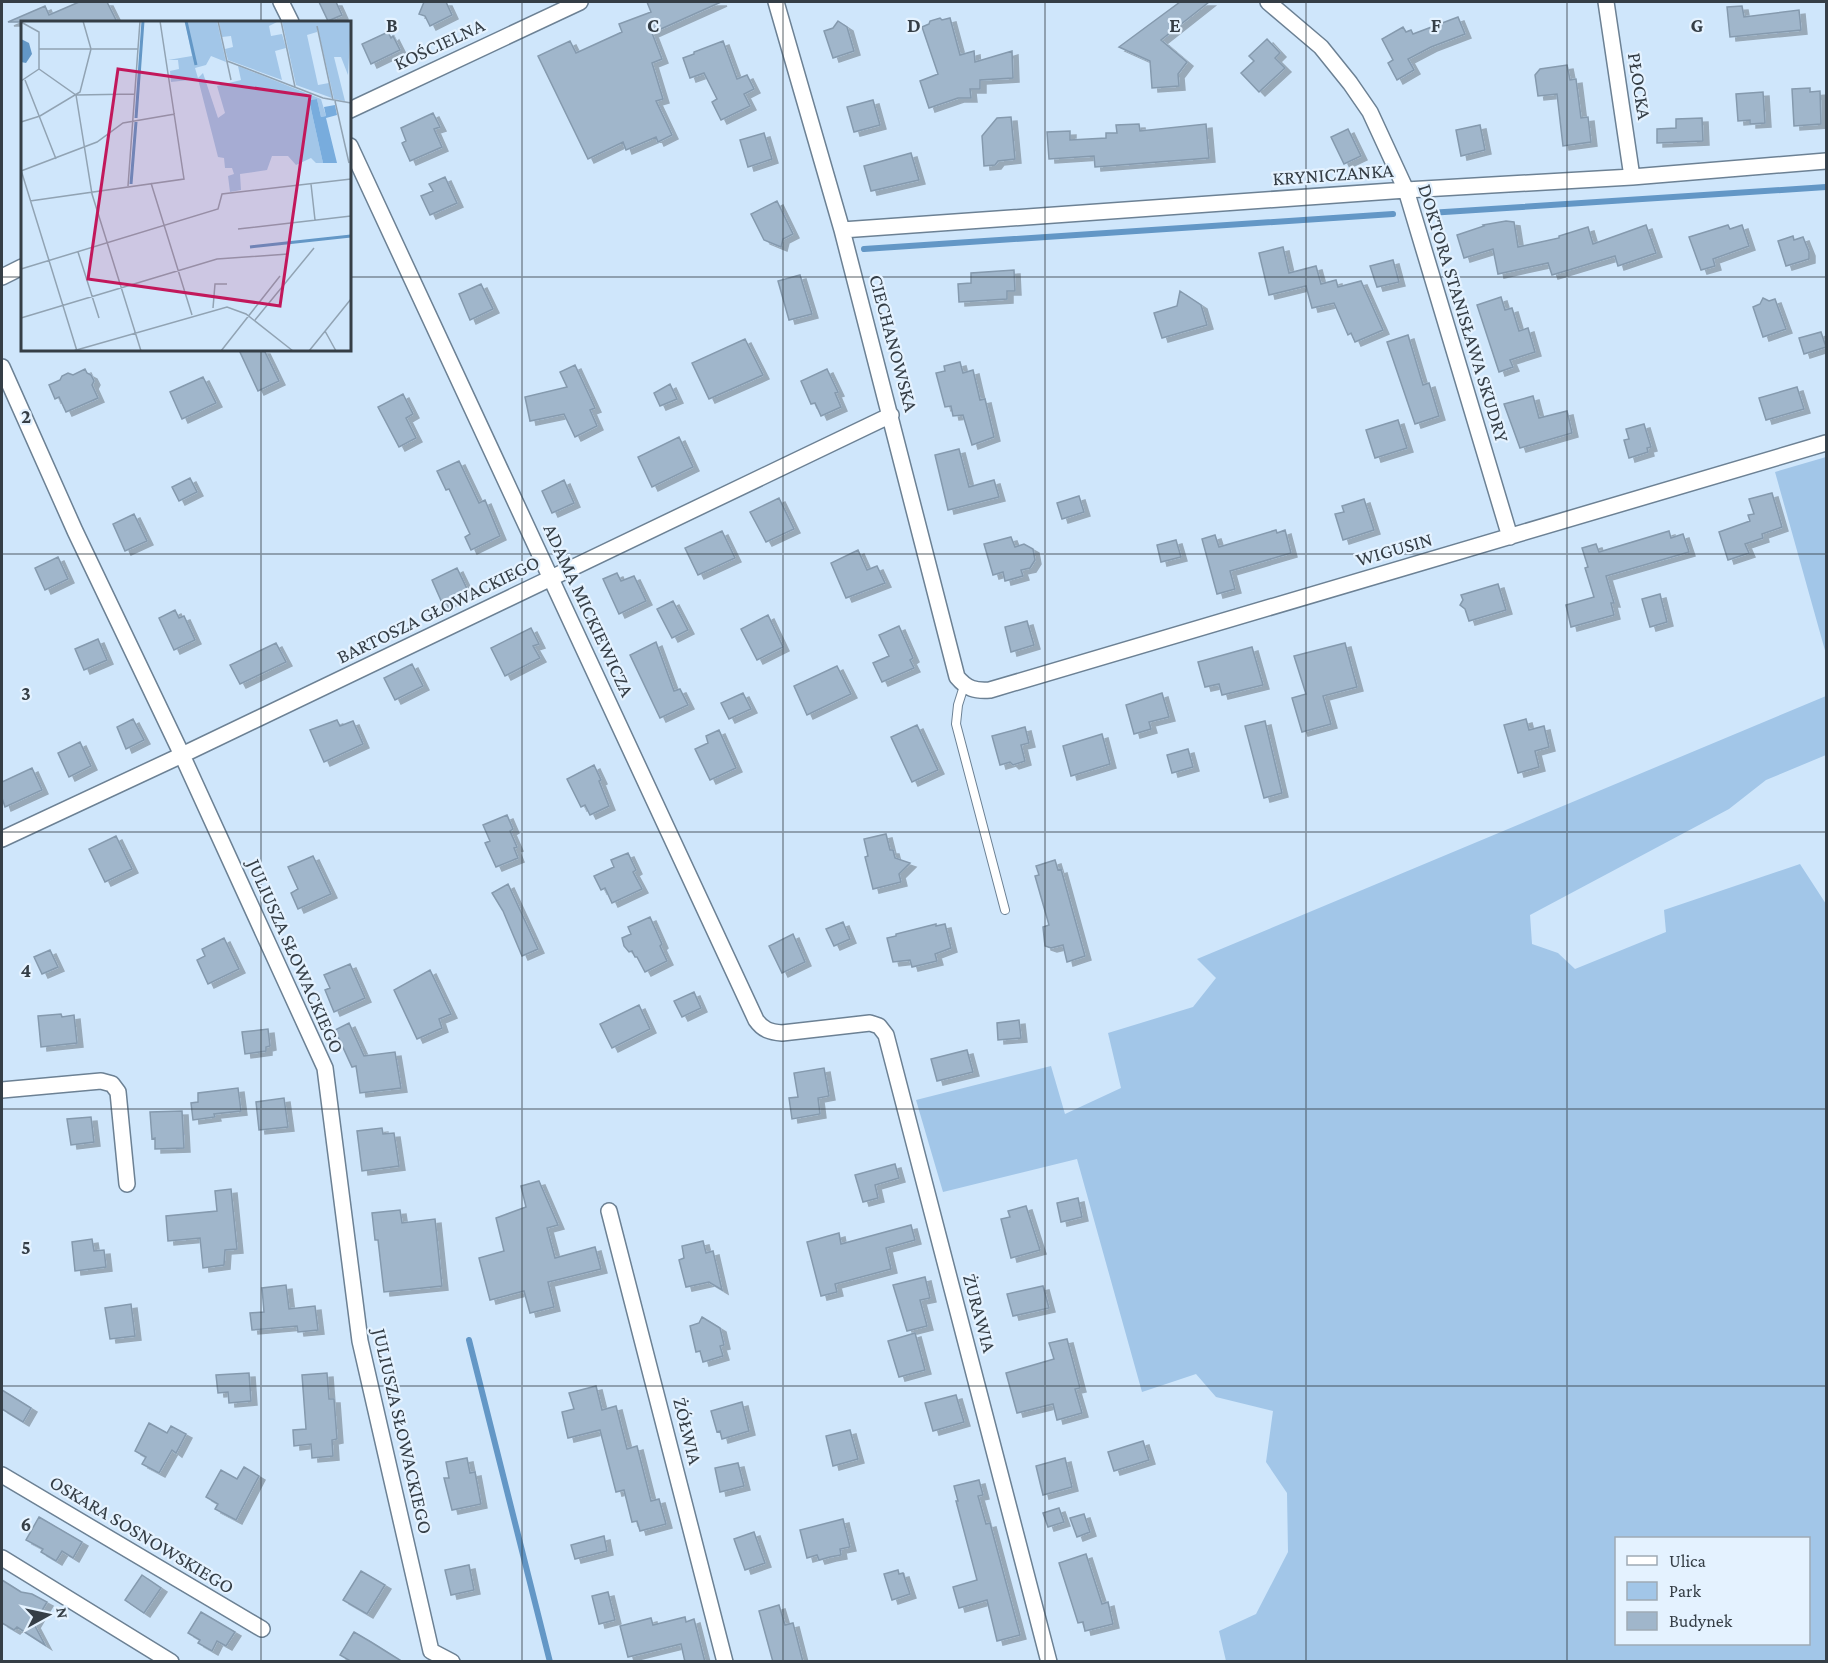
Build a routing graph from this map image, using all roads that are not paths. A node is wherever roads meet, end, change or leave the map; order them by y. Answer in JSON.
{"nodes":[{"id":1,"x":281,"y":2,"type":"edge"},
{"id":2,"x":580,"y":2,"type":"edge"},
{"id":3,"x":776,"y":2,"type":"edge"},
{"id":4,"x":1268,"y":2,"type":"edge"},
{"id":5,"x":1606,"y":2,"type":"edge"},
{"id":6,"x":290,"y":21,"type":"edge"},
{"id":7,"x":351,"y":110,"type":"edge"},
{"id":8,"x":351,"y":148,"type":"edge"},
{"id":9,"x":1827,"y":161,"type":"edge"},
{"id":10,"x":1632,"y":177,"type":"junction"},
{"id":11,"x":1406,"y":190,"type":"junction"},
{"id":12,"x":842,"y":230,"type":"junction"},
{"id":13,"x":21,"y":268,"type":"edge"},
{"id":14,"x":2,"y":277,"type":"edge"},
{"id":15,"x":2,"y":367,"type":"edge"},
{"id":16,"x":891,"y":415,"type":"junction"},
{"id":17,"x":1827,"y":443,"type":"edge"},
{"id":18,"x":1510,"y":537,"type":"junction"},
{"id":19,"x":551,"y":577,"type":"junction"},
{"id":20,"x":968,"y":688,"type":"junction"},
{"id":21,"x":182,"y":755,"type":"junction"},
{"id":22,"x":2,"y":839,"type":"edge"},
{"id":23,"x":1005,"y":910,"type":"dead end"},
{"id":24,"x":830,"y":1028,"type":"joint"},
{"id":25,"x":2,"y":1090,"type":"edge"},
{"id":26,"x":127,"y":1184,"type":"dead end"},
{"id":27,"x":609,"y":1212,"type":"dead end"},
{"id":28,"x":2,"y":1475,"type":"edge"},
{"id":29,"x":2,"y":1558,"type":"edge"},
{"id":30,"x":262,"y":1629,"type":"dead end"},
{"id":31,"x":171,"y":1662,"type":"edge"},
{"id":32,"x":452,"y":1662,"type":"edge"},
{"id":33,"x":725,"y":1662,"type":"edge"},
{"id":34,"x":1049,"y":1662,"type":"edge"}],
"edges":[{"from":1,"to":6,"type":"street"},
{"from":2,"to":7,"type":"street","name":"KOŚCIELNA"},
{"from":3,"to":12,"type":"street","name":"CIECHANOWSKA"},
{"from":4,"to":11,"type":"street","name":"DOKTORA STANISŁAWA SKUDRY"},
{"from":5,"to":10,"type":"street","name":"PŁOCKA"},
{"from":8,"to":19,"type":"street","name":"ADAMA MICKIEWICZA"},
{"from":9,"to":10,"type":"street","name":"KRYNICZANKA"},
{"from":10,"to":11,"type":"street","name":"KRYNICZANKA"},
{"from":11,"to":12,"type":"street","name":"KRYNICZANKA"},
{"from":11,"to":18,"type":"street","name":"DOKTORA STANISŁAWA SKUDRY"},
{"from":12,"to":16,"type":"street","name":"CIECHANOWSKA"},
{"from":13,"to":14,"type":"street"},
{"from":15,"to":21,"type":"street","name":"JULIUSZA SŁOWACKIEGO"},
{"from":16,"to":19,"type":"street","name":"BARTOSZA GŁOWACKIEGO"},
{"from":16,"to":20,"type":"street","name":"CIECHANOWSKA"},
{"from":17,"to":18,"type":"street","name":"WIGUSIN"},
{"from":18,"to":20,"type":"street","name":"WIGUSIN"},
{"from":19,"to":21,"type":"street","name":"BARTOSZA GŁOWACKIEGO"},
{"from":19,"to":24,"type":"street","name":"ADAMA MICKIEWICZA"},
{"from":20,"to":23,"type":"lane"},
{"from":21,"to":22,"type":"street","name":"BARTOSZA GŁOWACKIEGO"},
{"from":21,"to":32,"type":"street","name":"JULIUSZA SŁOWACKIEGO"},
{"from":24,"to":34,"type":"street","name":"ŻURAWIA"},
{"from":25,"to":26,"type":"street"},
{"from":27,"to":33,"type":"street","name":"ŻÓŁWIA"},
{"from":28,"to":30,"type":"street","name":"OSKARA SOSNOWSKIEGO"},
{"from":29,"to":31,"type":"street"}]}
